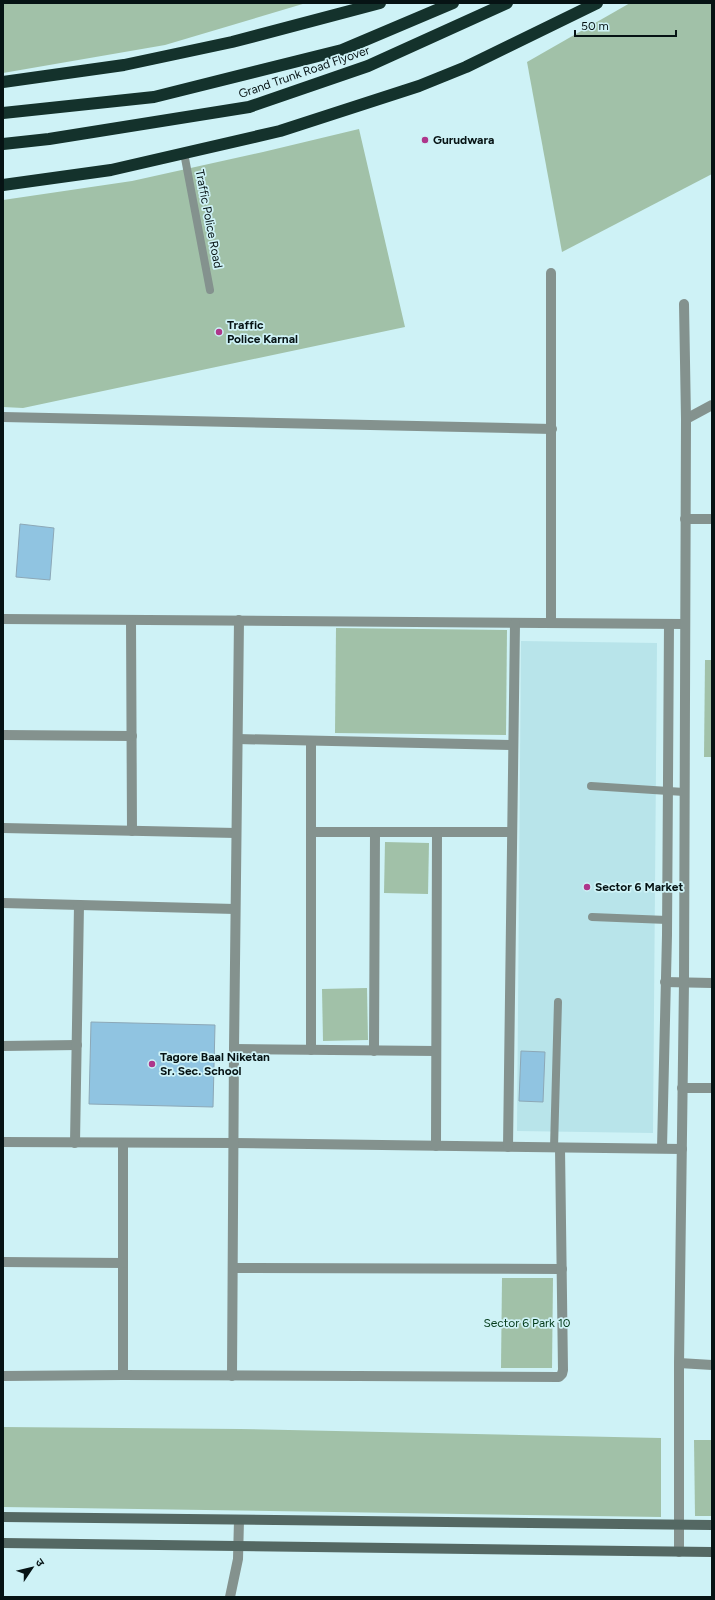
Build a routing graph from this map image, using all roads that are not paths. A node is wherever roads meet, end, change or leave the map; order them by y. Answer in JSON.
{"nodes":[{"id":1,"x":380,"y":3,"type":"edge"},
{"id":2,"x":453,"y":3,"type":"edge"},
{"id":3,"x":507,"y":3,"type":"edge"},
{"id":4,"x":597,"y":3,"type":"edge"},
{"id":5,"x":3,"y":82,"type":"edge"},
{"id":6,"x":3,"y":113,"type":"edge"},
{"id":7,"x":3,"y":144,"type":"edge"},
{"id":8,"x":184,"y":153,"type":"junction"},
{"id":9,"x":3,"y":185,"type":"edge"},
{"id":10,"x":551,"y":273,"type":"dead end"},
{"id":11,"x":210,"y":290,"type":"dead end"},
{"id":12,"x":684,"y":304,"type":"dead end"},
{"id":13,"x":712,"y":405,"type":"edge"},
{"id":14,"x":3,"y":417,"type":"edge"},
{"id":15,"x":686,"y":419,"type":"junction"},
{"id":16,"x":552,"y":429,"type":"junction"},
{"id":17,"x":685,"y":519,"type":"junction"},
{"id":18,"x":712,"y":519,"type":"edge"},
{"id":19,"x":3,"y":618,"type":"edge"},
{"id":20,"x":131,"y":620,"type":"junction"},
{"id":21,"x":239,"y":620,"type":"junction"},
{"id":22,"x":515,"y":623,"type":"junction"},
{"id":23,"x":551,"y":623,"type":"junction"},
{"id":24,"x":669,"y":624,"type":"junction"},
{"id":25,"x":685,"y":624,"type":"junction"},
{"id":26,"x":3,"y":735,"type":"edge"},
{"id":27,"x":132,"y":736,"type":"junction"},
{"id":28,"x":238,"y":740,"type":"junction"},
{"id":29,"x":311,"y":741,"type":"junction"},
{"id":30,"x":513,"y":745,"type":"junction"},
{"id":31,"x":591,"y":786,"type":"dead end"},
{"id":32,"x":667,"y":792,"type":"junction"},
{"id":33,"x":684,"y":792,"type":"junction"},
{"id":34,"x":3,"y":828,"type":"edge"},
{"id":35,"x":132,"y":831,"type":"junction"},
{"id":36,"x":311,"y":832,"type":"junction"},
{"id":37,"x":375,"y":832,"type":"junction"},
{"id":38,"x":437,"y":832,"type":"junction"},
{"id":39,"x":512,"y":832,"type":"junction"},
{"id":40,"x":236,"y":833,"type":"junction"},
{"id":41,"x":3,"y":903,"type":"edge"},
{"id":42,"x":79,"y":905,"type":"junction"},
{"id":43,"x":236,"y":909,"type":"junction"},
{"id":44,"x":592,"y":917,"type":"dead end"},
{"id":45,"x":667,"y":920,"type":"junction"},
{"id":46,"x":665,"y":982,"type":"junction"},
{"id":47,"x":684,"y":982,"type":"junction"},
{"id":48,"x":712,"y":983,"type":"edge"},
{"id":49,"x":558,"y":1002,"type":"dead end"},
{"id":50,"x":77,"y":1045,"type":"junction"},
{"id":51,"x":3,"y":1046,"type":"edge"},
{"id":52,"x":234,"y":1049,"type":"junction"},
{"id":53,"x":311,"y":1050,"type":"junction"},
{"id":54,"x":374,"y":1050,"type":"junction"},
{"id":55,"x":436,"y":1051,"type":"junction"},
{"id":56,"x":682,"y":1088,"type":"junction"},
{"id":57,"x":712,"y":1088,"type":"edge"},
{"id":58,"x":3,"y":1142,"type":"edge"},
{"id":59,"x":75,"y":1143,"type":"junction"},
{"id":60,"x":123,"y":1143,"type":"junction"},
{"id":61,"x":234,"y":1143,"type":"junction"},
{"id":62,"x":436,"y":1146,"type":"junction"},
{"id":63,"x":508,"y":1147,"type":"junction"},
{"id":64,"x":557,"y":1148,"type":"junction"},
{"id":65,"x":662,"y":1148,"type":"junction"},
{"id":66,"x":682,"y":1148,"type":"junction"},
{"id":67,"x":3,"y":1262,"type":"edge"},
{"id":68,"x":123,"y":1263,"type":"junction"},
{"id":69,"x":233,"y":1268,"type":"junction"},
{"id":70,"x":562,"y":1269,"type":"junction"},
{"id":71,"x":679,"y":1364,"type":"junction"},
{"id":72,"x":712,"y":1365,"type":"edge"},
{"id":73,"x":123,"y":1375,"type":"junction"},
{"id":74,"x":3,"y":1376,"type":"edge"},
{"id":75,"x":232,"y":1376,"type":"junction"},
{"id":76,"x":3,"y":1517,"type":"edge"},
{"id":77,"x":239,"y":1520,"type":"junction"},
{"id":78,"x":679,"y":1524,"type":"junction"},
{"id":79,"x":712,"y":1524,"type":"edge"},
{"id":80,"x":3,"y":1543,"type":"edge"},
{"id":81,"x":239,"y":1545,"type":"junction"},
{"id":82,"x":679,"y":1552,"type":"junction"},
{"id":83,"x":712,"y":1552,"type":"edge"},
{"id":84,"x":230,"y":1597,"type":"edge"}],
"edges":[{"from":1,"to":5,"type":"highway"},
{"from":2,"to":6,"type":"highway","name":"Grand Trunk Road Flyover"},
{"from":3,"to":7,"type":"highway","name":"Grand Trunk Road Flyover"},
{"from":4,"to":8,"type":"highway"},
{"from":8,"to":9,"type":"highway"},
{"from":8,"to":11,"type":"lane","name":"Traffic Police Road"},
{"from":10,"to":16,"type":"street"},
{"from":12,"to":15,"type":"street"},
{"from":13,"to":15,"type":"street"},
{"from":14,"to":16,"type":"street"},
{"from":15,"to":17,"type":"street"},
{"from":16,"to":23,"type":"street"},
{"from":17,"to":18,"type":"street"},
{"from":17,"to":25,"type":"street"},
{"from":19,"to":20,"type":"street"},
{"from":20,"to":21,"type":"street"},
{"from":20,"to":27,"type":"street"},
{"from":21,"to":22,"type":"street"},
{"from":21,"to":28,"type":"street"},
{"from":22,"to":23,"type":"street"},
{"from":22,"to":30,"type":"street"},
{"from":23,"to":24,"type":"street"},
{"from":24,"to":25,"type":"street"},
{"from":24,"to":32,"type":"street"},
{"from":25,"to":33,"type":"street"},
{"from":26,"to":27,"type":"street"},
{"from":27,"to":35,"type":"street"},
{"from":28,"to":29,"type":"street"},
{"from":28,"to":40,"type":"street"},
{"from":29,"to":30,"type":"street"},
{"from":29,"to":36,"type":"street"},
{"from":30,"to":39,"type":"street"},
{"from":31,"to":32,"type":"lane"},
{"from":32,"to":33,"type":"lane"},
{"from":32,"to":45,"type":"street"},
{"from":33,"to":47,"type":"street"},
{"from":34,"to":35,"type":"street"},
{"from":35,"to":40,"type":"street"},
{"from":36,"to":37,"type":"street"},
{"from":36,"to":53,"type":"street"},
{"from":37,"to":38,"type":"street"},
{"from":37,"to":54,"type":"street"},
{"from":38,"to":39,"type":"street"},
{"from":38,"to":55,"type":"street"},
{"from":39,"to":63,"type":"street"},
{"from":40,"to":43,"type":"street"},
{"from":41,"to":42,"type":"street"},
{"from":42,"to":43,"type":"street"},
{"from":42,"to":50,"type":"street"},
{"from":43,"to":52,"type":"street"},
{"from":44,"to":45,"type":"lane"},
{"from":45,"to":46,"type":"street"},
{"from":46,"to":47,"type":"street"},
{"from":46,"to":65,"type":"street"},
{"from":47,"to":48,"type":"street"},
{"from":47,"to":56,"type":"street"},
{"from":49,"to":64,"type":"lane"},
{"from":50,"to":51,"type":"street"},
{"from":50,"to":59,"type":"street"},
{"from":52,"to":53,"type":"street"},
{"from":52,"to":61,"type":"street"},
{"from":53,"to":54,"type":"street"},
{"from":54,"to":55,"type":"street"},
{"from":55,"to":62,"type":"street"},
{"from":56,"to":57,"type":"street"},
{"from":56,"to":66,"type":"street"},
{"from":58,"to":59,"type":"street"},
{"from":59,"to":60,"type":"street"},
{"from":60,"to":61,"type":"street"},
{"from":60,"to":68,"type":"street"},
{"from":61,"to":62,"type":"street"},
{"from":61,"to":69,"type":"street"},
{"from":62,"to":63,"type":"street"},
{"from":63,"to":64,"type":"street"},
{"from":64,"to":65,"type":"street"},
{"from":64,"to":70,"type":"street"},
{"from":65,"to":66,"type":"street"},
{"from":66,"to":71,"type":"street"},
{"from":67,"to":68,"type":"street"},
{"from":68,"to":73,"type":"street"},
{"from":69,"to":70,"type":"street"},
{"from":69,"to":75,"type":"street"},
{"from":70,"to":75,"type":"street"},
{"from":71,"to":72,"type":"street"},
{"from":71,"to":78,"type":"street"},
{"from":73,"to":74,"type":"street"},
{"from":73,"to":75,"type":"street"},
{"from":76,"to":77,"type":"street"},
{"from":77,"to":78,"type":"street"},
{"from":77,"to":81,"type":"street"},
{"from":78,"to":79,"type":"street"},
{"from":78,"to":82,"type":"street"},
{"from":80,"to":81,"type":"street"},
{"from":81,"to":82,"type":"street"},
{"from":81,"to":84,"type":"street"},
{"from":82,"to":83,"type":"street"}]}
